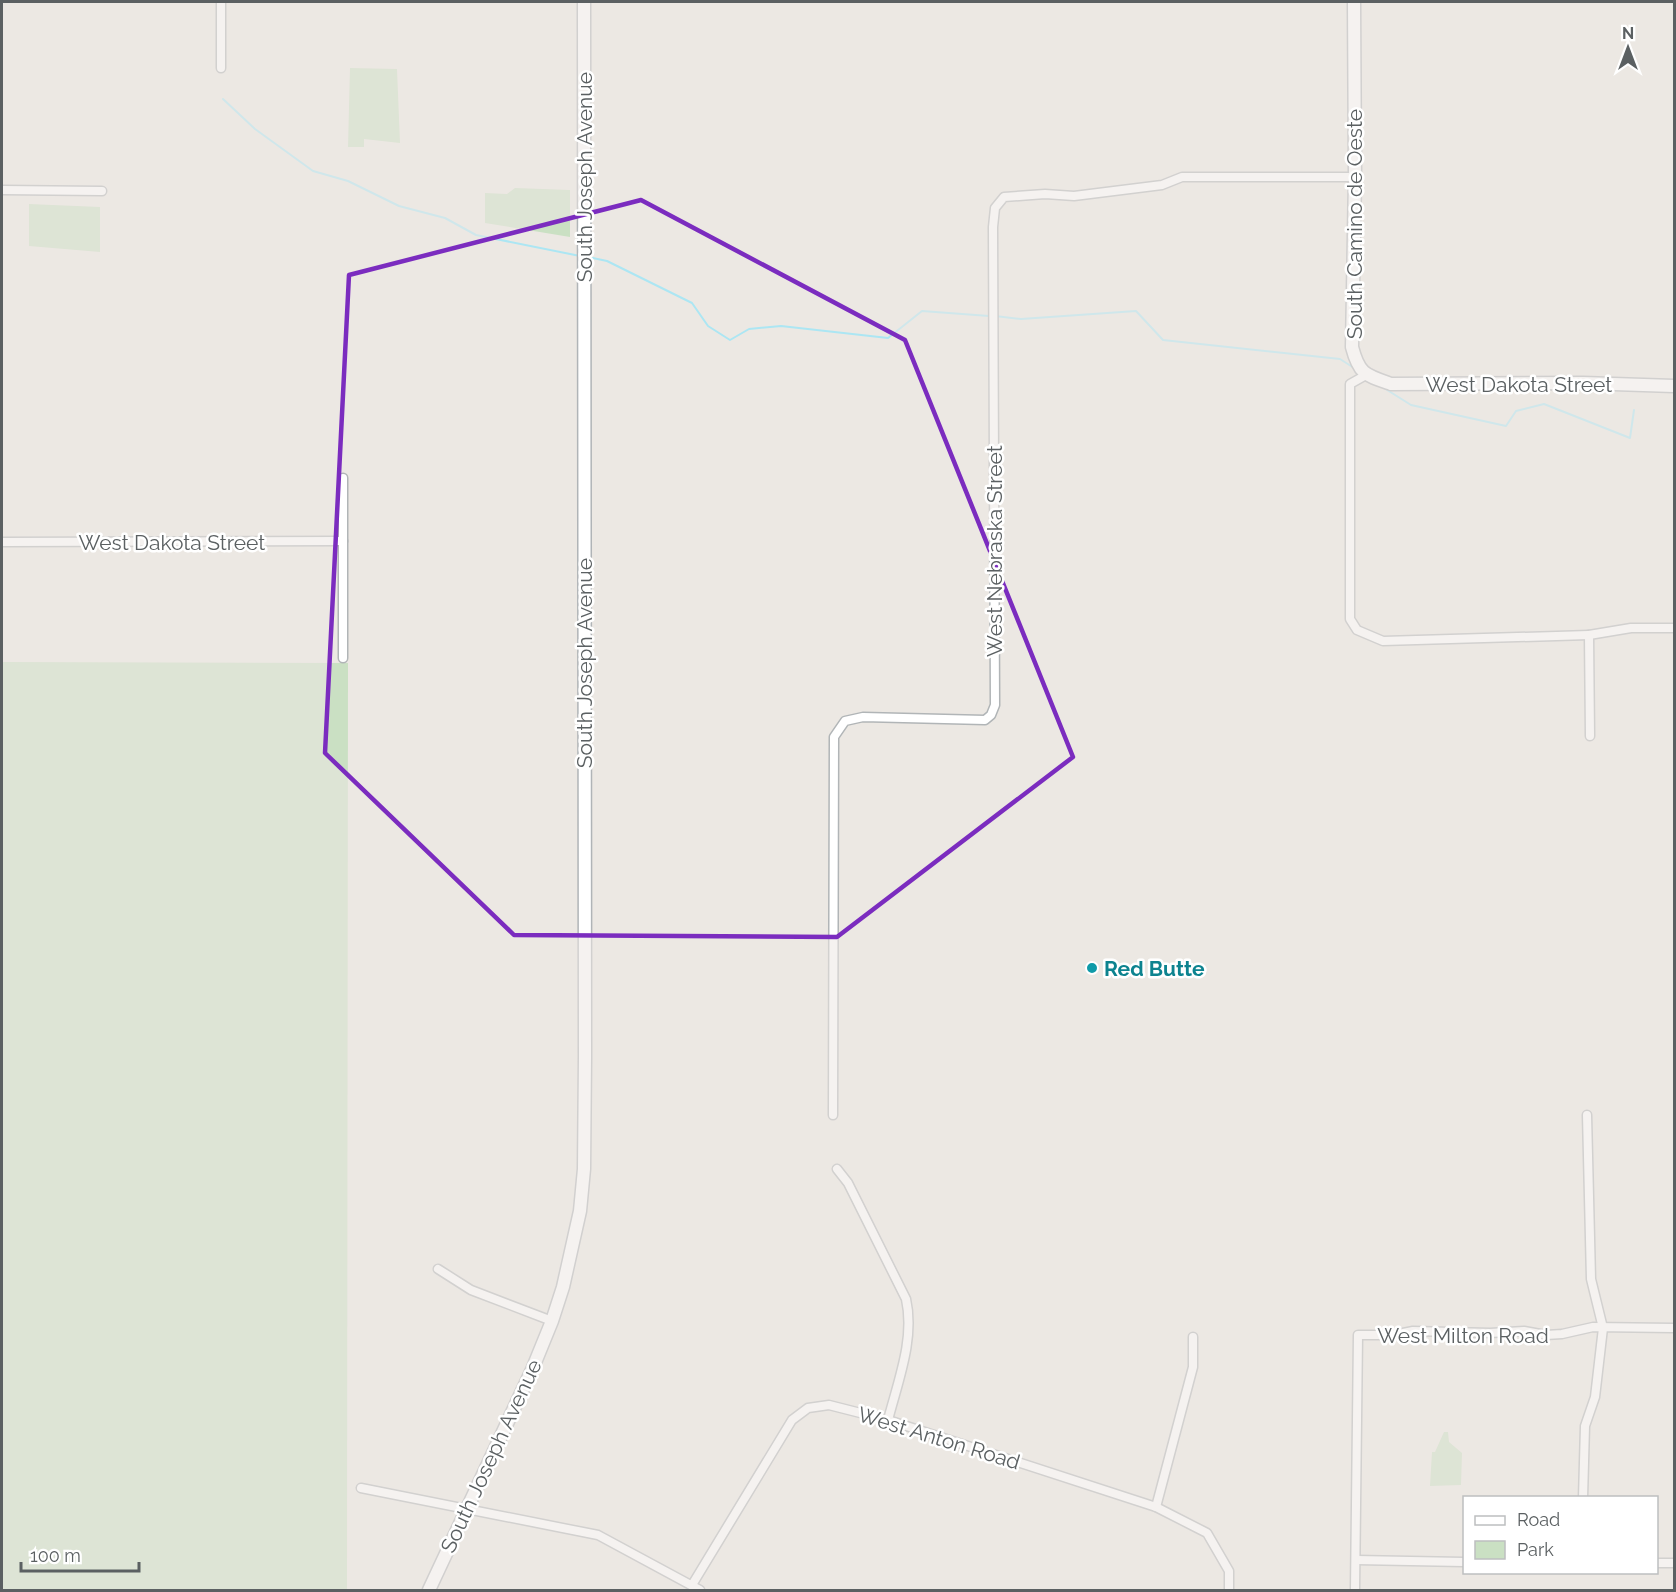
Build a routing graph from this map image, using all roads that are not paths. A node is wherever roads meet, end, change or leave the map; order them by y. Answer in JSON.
{"nodes":[{"id":1,"x":221,"y":2,"type":"edge"},
{"id":2,"x":584,"y":2,"type":"edge"},
{"id":3,"x":1354,"y":2,"type":"edge"},
{"id":4,"x":221,"y":68,"type":"dead end"},
{"id":5,"x":1355,"y":177,"type":"junction"},
{"id":6,"x":2,"y":190,"type":"edge"},
{"id":7,"x":102,"y":191,"type":"dead end"},
{"id":8,"x":1366,"y":375,"type":"junction"},
{"id":9,"x":1674,"y":386,"type":"edge"},
{"id":10,"x":343,"y":478,"type":"dead end"},
{"id":11,"x":343,"y":541,"type":"junction"},
{"id":12,"x":2,"y":542,"type":"edge"},
{"id":13,"x":1674,"y":628,"type":"edge"},
{"id":14,"x":1589,"y":635,"type":"junction"},
{"id":15,"x":343,"y":658,"type":"dead end"},
{"id":16,"x":1590,"y":736,"type":"dead end"},
{"id":17,"x":833,"y":1115,"type":"dead end"},
{"id":18,"x":1587,"y":1115,"type":"dead end"},
{"id":19,"x":837,"y":1169,"type":"dead end"},
{"id":20,"x":438,"y":1269,"type":"dead end"},
{"id":21,"x":552,"y":1321,"type":"junction"},
{"id":22,"x":1603,"y":1328,"type":"junction"},
{"id":23,"x":1674,"y":1328,"type":"edge"},
{"id":24,"x":1192,"y":1337,"type":"dead end"},
{"id":25,"x":888,"y":1420,"type":"junction"},
{"id":26,"x":361,"y":1488,"type":"dead end"},
{"id":27,"x":1583,"y":1496,"type":"edge"},
{"id":28,"x":1156,"y":1507,"type":"junction"},
{"id":29,"x":467,"y":1508,"type":"junction"},
{"id":30,"x":1356,"y":1560,"type":"junction"},
{"id":31,"x":1463,"y":1562,"type":"edge"},
{"id":32,"x":1658,"y":1563,"type":"edge"},
{"id":33,"x":1674,"y":1563,"type":"edge"},
{"id":34,"x":696,"y":1588,"type":"edge"},
{"id":35,"x":429,"y":1590,"type":"edge"},
{"id":36,"x":1229,"y":1590,"type":"edge"},
{"id":37,"x":1355,"y":1590,"type":"edge"}],
"edges":[{"from":1,"to":4,"type":"street"},
{"from":2,"to":21,"type":"main road","name":"South Joseph Avenue"},
{"from":3,"to":5,"type":"main road","name":"South Camino de Oeste"},
{"from":5,"to":8,"type":"main road","name":"South Camino de Oeste"},
{"from":5,"to":17,"type":"street","name":"West Nebraska Street"},
{"from":6,"to":7,"type":"street"},
{"from":8,"to":9,"type":"main road","name":"West Dakota Street"},
{"from":8,"to":14,"type":"street"},
{"from":10,"to":11,"type":"street"},
{"from":11,"to":12,"type":"street","name":"West Dakota Street"},
{"from":11,"to":15,"type":"street"},
{"from":13,"to":14,"type":"street"},
{"from":14,"to":16,"type":"street"},
{"from":18,"to":22,"type":"street"},
{"from":19,"to":25,"type":"street"},
{"from":20,"to":21,"type":"street"},
{"from":21,"to":29,"type":"main road","name":"South Joseph Avenue"},
{"from":22,"to":23,"type":"street","name":"West Milton Road"},
{"from":22,"to":27,"type":"street"},
{"from":22,"to":30,"type":"street","name":"West Milton Road"},
{"from":24,"to":28,"type":"street"},
{"from":25,"to":28,"type":"street","name":"West Anton Road"},
{"from":25,"to":34,"type":"street","name":"West Anton Road"},
{"from":26,"to":29,"type":"street"},
{"from":28,"to":36,"type":"street","name":"West Anton Road"},
{"from":29,"to":34,"type":"street"},
{"from":29,"to":35,"type":"main road","name":"South Joseph Avenue"},
{"from":30,"to":31,"type":"street"},
{"from":30,"to":37,"type":"street"},
{"from":32,"to":33,"type":"street"}]}
